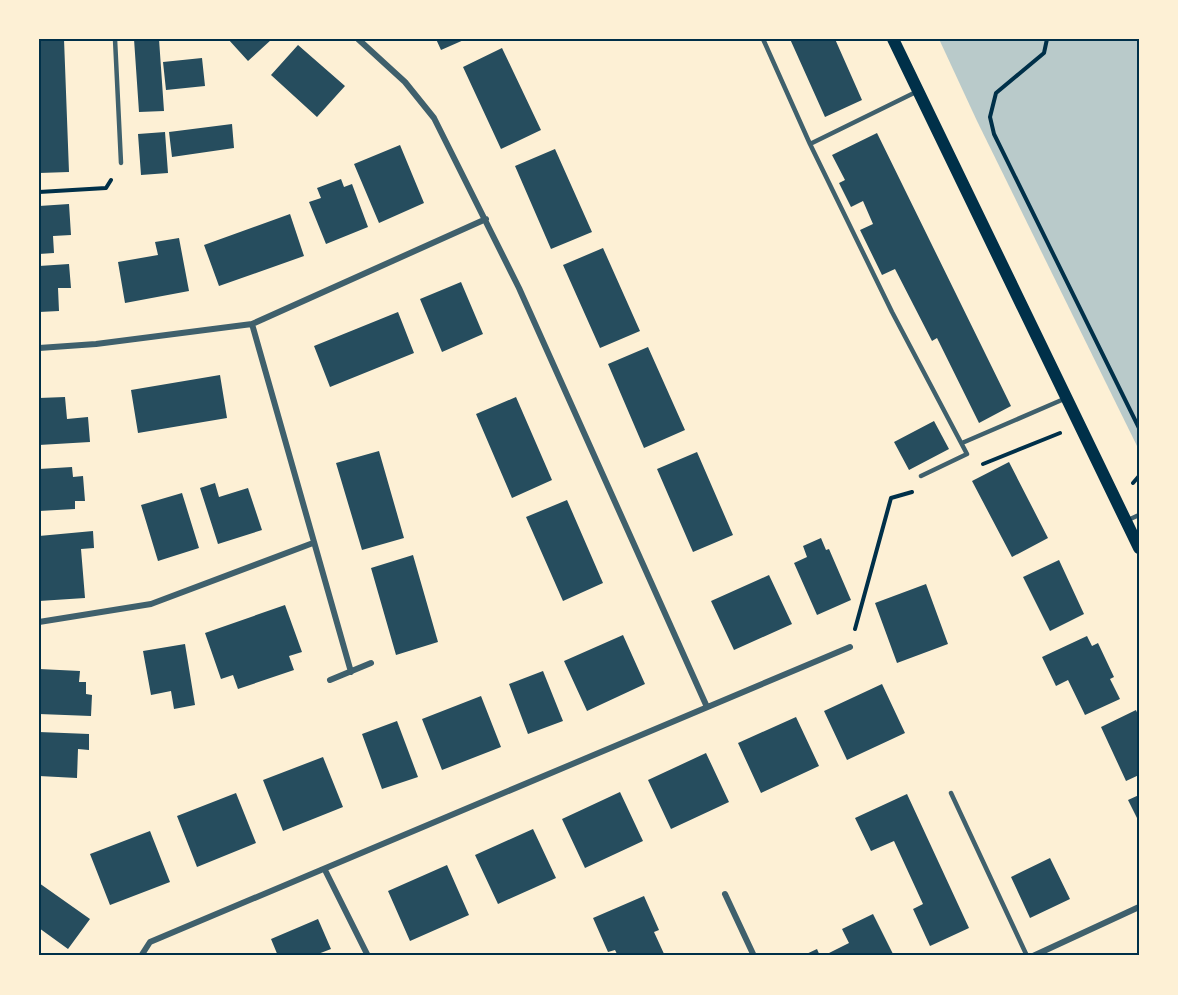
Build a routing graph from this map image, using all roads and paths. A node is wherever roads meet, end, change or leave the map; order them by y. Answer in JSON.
{"nodes":[{"id":1,"x":115,"y":39,"type":"edge"},
{"id":2,"x":358,"y":39,"type":"edge"},
{"id":3,"x":763,"y":39,"type":"edge"},
{"id":4,"x":893,"y":39,"type":"edge"},
{"id":5,"x":1047,"y":39,"type":"edge"},
{"id":6,"x":918,"y":91,"type":"junction"},
{"id":7,"x":810,"y":144,"type":"junction"},
{"id":8,"x":121,"y":164,"type":"joint"},
{"id":9,"x":39,"y":192,"type":"edge"},
{"id":10,"x":486,"y":219,"type":"junction"},
{"id":11,"x":252,"y":324,"type":"junction"},
{"id":12,"x":39,"y":348,"type":"edge"},
{"id":13,"x":1066,"y":399,"type":"junction"},
{"id":14,"x":1079,"y":425,"type":"junction"},
{"id":15,"x":1139,"y":428,"type":"edge"},
{"id":16,"x":962,"y":442,"type":"junction"},
{"id":17,"x":973,"y":468,"type":"dead end"},
{"id":18,"x":921,"y":476,"type":"dead end"},
{"id":19,"x":920,"y":490,"type":"dead end"},
{"id":20,"x":1139,"y":515,"type":"edge"},
{"id":21,"x":1126,"y":521,"type":"junction"},
{"id":22,"x":313,"y":543,"type":"junction"},
{"id":23,"x":1139,"y":548,"type":"edge"},
{"id":24,"x":39,"y":622,"type":"edge"},
{"id":25,"x":850,"y":647,"type":"joint"},
{"id":26,"x":371,"y":663,"type":"dead end"},
{"id":27,"x":351,"y":672,"type":"junction"},
{"id":28,"x":330,"y":680,"type":"dead end"},
{"id":29,"x":707,"y":707,"type":"junction"},
{"id":30,"x":951,"y":793,"type":"dead end"},
{"id":31,"x":325,"y":870,"type":"junction"},
{"id":32,"x":725,"y":894,"type":"dead end"},
{"id":33,"x":1139,"y":907,"type":"edge"},
{"id":34,"x":141,"y":956,"type":"edge"},
{"id":35,"x":368,"y":956,"type":"edge"},
{"id":36,"x":754,"y":956,"type":"edge"},
{"id":37,"x":1027,"y":956,"type":"edge"},
{"id":38,"x":1033,"y":956,"type":"edge"}],
"edges":[{"from":1,"to":8,"type":"lane"},
{"from":2,"to":10,"type":"street"},
{"from":3,"to":7,"type":"lane"},
{"from":4,"to":6,"type":"main road"},
{"from":5,"to":15,"type":"path"},
{"from":6,"to":7,"type":"lane"},
{"from":6,"to":13,"type":"main road"},
{"from":7,"to":16,"type":"lane"},
{"from":8,"to":9,"type":"path"},
{"from":10,"to":11,"type":"street"},
{"from":10,"to":29,"type":"street"},
{"from":11,"to":12,"type":"street"},
{"from":11,"to":22,"type":"street"},
{"from":13,"to":14,"type":"main road"},
{"from":13,"to":16,"type":"lane"},
{"from":14,"to":17,"type":"path"},
{"from":14,"to":21,"type":"main road"},
{"from":16,"to":18,"type":"lane"},
{"from":19,"to":25,"type":"path"},
{"from":20,"to":21,"type":"lane"},
{"from":21,"to":23,"type":"main road"},
{"from":22,"to":24,"type":"street"},
{"from":22,"to":27,"type":"street"},
{"from":25,"to":29,"type":"street"},
{"from":26,"to":27,"type":"street"},
{"from":27,"to":28,"type":"street"},
{"from":29,"to":31,"type":"street"},
{"from":30,"to":37,"type":"lane"},
{"from":31,"to":34,"type":"street"},
{"from":31,"to":35,"type":"street"},
{"from":32,"to":36,"type":"street"},
{"from":33,"to":38,"type":"street"}]}
